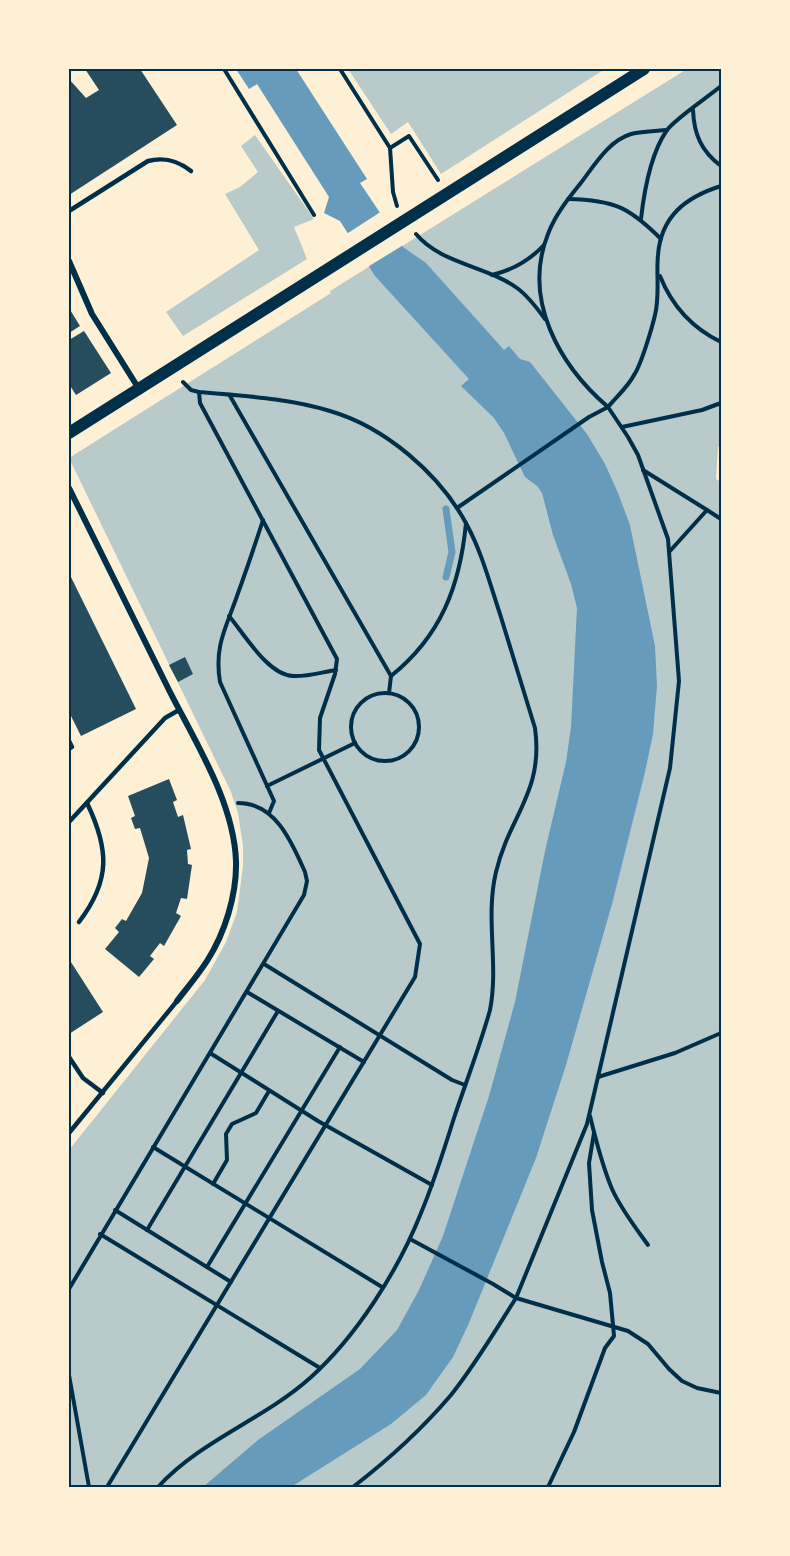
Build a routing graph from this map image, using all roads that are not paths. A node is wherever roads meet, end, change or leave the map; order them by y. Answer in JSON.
{"nodes":[{"id":1,"x":644,"y":69,"type":"edge"},
{"id":2,"x":191,"y":171,"type":"dead end"},
{"id":3,"x":69,"y":211,"type":"edge"},
{"id":4,"x":69,"y":261,"type":"edge"},
{"id":5,"x":139,"y":389,"type":"junction"},
{"id":6,"x":69,"y":433,"type":"edge"},
{"id":7,"x":69,"y":488,"type":"edge"},
{"id":8,"x":179,"y":710,"type":"junction"},
{"id":9,"x":69,"y":741,"type":"edge"},
{"id":10,"x":69,"y":749,"type":"edge"},
{"id":11,"x":87,"y":803,"type":"junction"},
{"id":12,"x":69,"y":822,"type":"edge"},
{"id":13,"x":79,"y":922,"type":"dead end"},
{"id":14,"x":177,"y":1001,"type":"joint"},
{"id":15,"x":69,"y":1057,"type":"edge"},
{"id":16,"x":103,"y":1093,"type":"junction"},
{"id":17,"x":69,"y":1133,"type":"edge"}],
"edges":[{"from":1,"to":5,"type":"main road"},
{"from":2,"to":3,"type":"lane"},
{"from":4,"to":5,"type":"street"},
{"from":5,"to":6,"type":"main road"},
{"from":7,"to":8,"type":"street"},
{"from":8,"to":11,"type":"lane"},
{"from":8,"to":14,"type":"street"},
{"from":9,"to":10,"type":"lane"},
{"from":11,"to":12,"type":"lane"},
{"from":11,"to":13,"type":"lane"},
{"from":14,"to":16,"type":"lane"},
{"from":15,"to":16,"type":"lane"},
{"from":16,"to":17,"type":"lane"}]}
